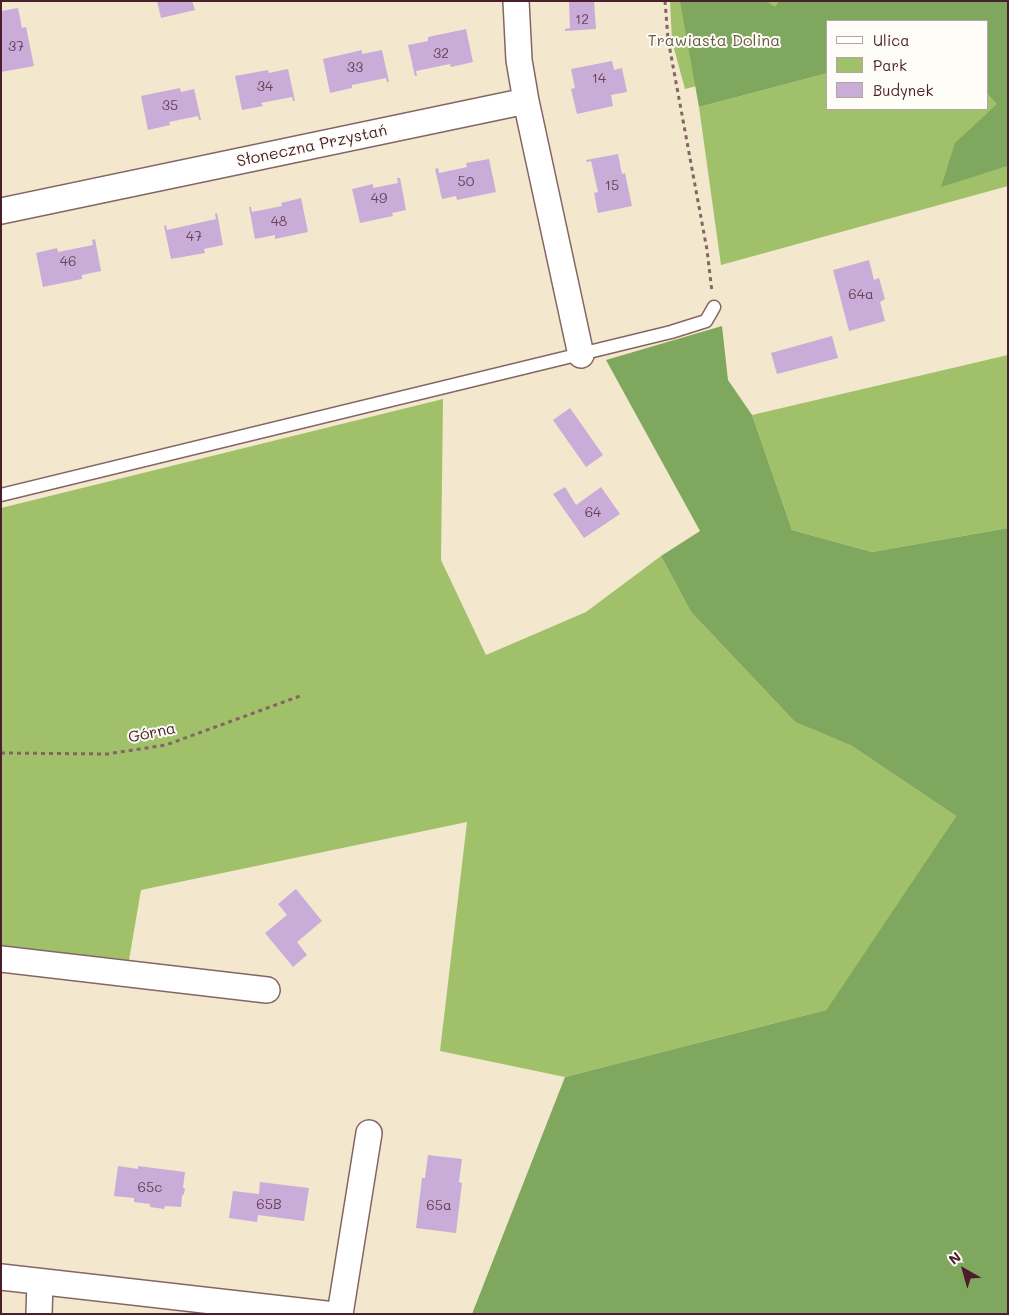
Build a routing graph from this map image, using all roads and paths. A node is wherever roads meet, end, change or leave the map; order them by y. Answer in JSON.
{"nodes":[{"id":1,"x":516,"y":1,"type":"edge"},
{"id":2,"x":665,"y":1,"type":"edge"},
{"id":3,"x":526,"y":101,"type":"junction"},
{"id":4,"x":1,"y":211,"type":"edge"},
{"id":5,"x":714,"y":307,"type":"joint"},
{"id":6,"x":581,"y":355,"type":"junction"},
{"id":7,"x":1,"y":495,"type":"edge"},
{"id":8,"x":300,"y":696,"type":"dead end"},
{"id":9,"x":1,"y":753,"type":"edge"},
{"id":10,"x":1,"y":959,"type":"edge"},
{"id":11,"x":267,"y":990,"type":"dead end"},
{"id":12,"x":369,"y":1133,"type":"dead end"},
{"id":13,"x":1,"y":1277,"type":"edge"},
{"id":14,"x":40,"y":1282,"type":"junction"},
{"id":15,"x":39,"y":1314,"type":"edge"},
{"id":16,"x":326,"y":1314,"type":"edge"},
{"id":17,"x":340,"y":1314,"type":"edge"}],
"edges":[{"from":1,"to":3,"type":"street"},
{"from":2,"to":5,"type":"path"},
{"from":3,"to":4,"type":"street","name":"Słoneczna Przystań"},
{"from":3,"to":6,"type":"street"},
{"from":5,"to":6,"type":"lane"},
{"from":6,"to":7,"type":"lane"},
{"from":8,"to":9,"type":"path","name":"Górna"},
{"from":10,"to":11,"type":"street"},
{"from":12,"to":17,"type":"street"},
{"from":13,"to":14,"type":"street"},
{"from":14,"to":15,"type":"street"},
{"from":14,"to":16,"type":"street"}]}
